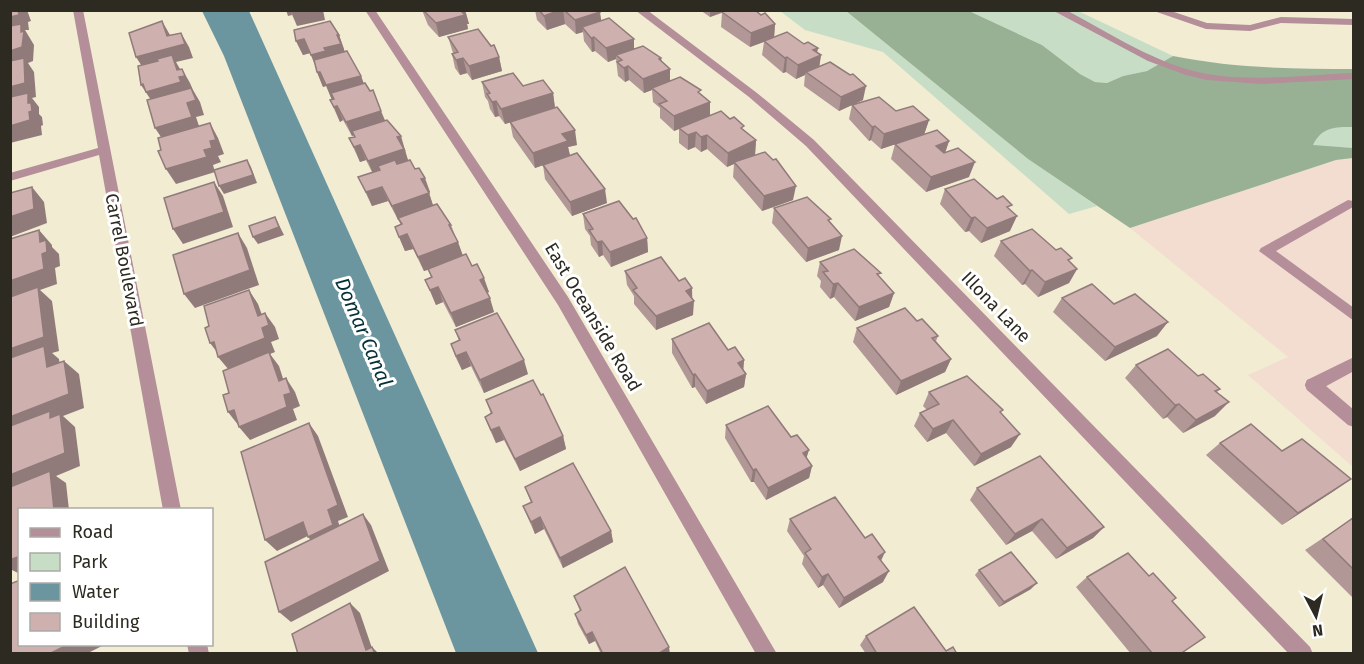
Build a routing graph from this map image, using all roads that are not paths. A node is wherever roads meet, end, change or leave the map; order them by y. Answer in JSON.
{"nodes":[{"id":1,"x":78,"y":10,"type":"edge"},
{"id":2,"x":370,"y":10,"type":"edge"},
{"id":3,"x":640,"y":10,"type":"edge"},
{"id":4,"x":1057,"y":10,"type":"edge"},
{"id":5,"x":1156,"y":10,"type":"edge"},
{"id":6,"x":1353,"y":22,"type":"edge"},
{"id":7,"x":1353,"y":76,"type":"edge"},
{"id":8,"x":103,"y":150,"type":"junction"},
{"id":9,"x":10,"y":177,"type":"edge"},
{"id":10,"x":1348,"y":204,"type":"dead end"},
{"id":11,"x":1353,"y":316,"type":"edge"},
{"id":12,"x":1353,"y":363,"type":"edge"},
{"id":13,"x":1353,"y":420,"type":"edge"},
{"id":14,"x":171,"y":508,"type":"edge"},
{"id":15,"x":767,"y":654,"type":"edge"},
{"id":16,"x":1304,"y":654,"type":"edge"}],
"edges":[{"from":1,"to":8,"type":"street","name":"Carrel Boulevard"},
{"from":2,"to":15,"type":"street","name":"East Oceanside Road"},
{"from":3,"to":16,"type":"street","name":"Illona Lane"},
{"from":4,"to":7,"type":"street"},
{"from":5,"to":6,"type":"street"},
{"from":8,"to":9,"type":"street"},
{"from":8,"to":14,"type":"street","name":"Carrel Boulevard"},
{"from":10,"to":11,"type":"street"},
{"from":12,"to":13,"type":"street"}]}
